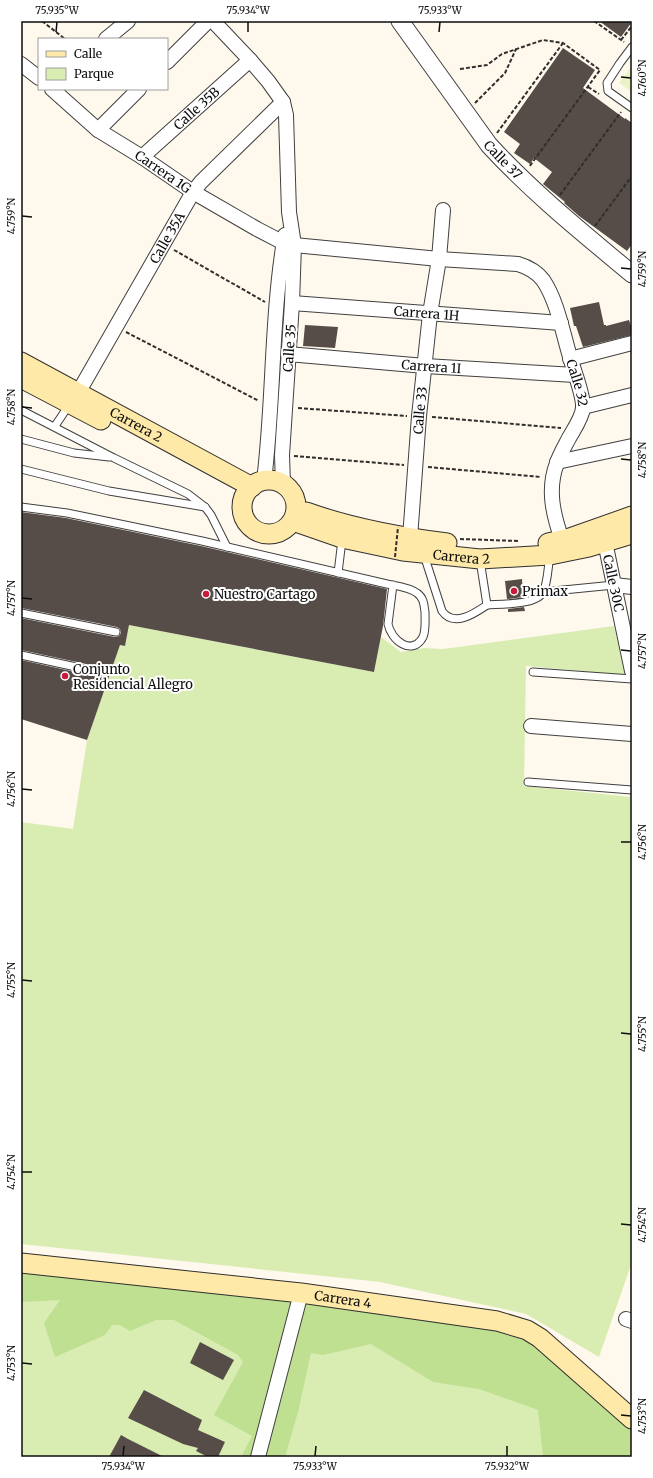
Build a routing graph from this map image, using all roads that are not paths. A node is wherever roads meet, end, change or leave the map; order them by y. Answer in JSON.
{"nodes":[{"id":1,"x":128,"y":21,"type":"edge"},
{"id":2,"x":208,"y":21,"type":"edge"},
{"id":3,"x":213,"y":21,"type":"edge"},
{"id":4,"x":400,"y":21,"type":"edge"},
{"id":5,"x":107,"y":38,"type":"edge"},
{"id":6,"x":632,"y":48,"type":"edge"},
{"id":7,"x":250,"y":60,"type":"junction"},
{"id":8,"x":168,"y":61,"type":"edge"},
{"id":9,"x":21,"y":64,"type":"edge"},
{"id":10,"x":38,"y":77,"type":"edge"},
{"id":11,"x":53,"y":90,"type":"edge"},
{"id":12,"x":138,"y":90,"type":"edge"},
{"id":13,"x":283,"y":102,"type":"junction"},
{"id":14,"x":629,"y":106,"type":"edge"},
{"id":15,"x":98,"y":130,"type":"junction"},
{"id":16,"x":142,"y":157,"type":"junction"},
{"id":17,"x":193,"y":192,"type":"junction"},
{"id":18,"x":443,"y":210,"type":"dead end"},
{"id":19,"x":289,"y":244,"type":"junction"},
{"id":20,"x":439,"y":259,"type":"junction"},
{"id":21,"x":632,"y":274,"type":"edge"},
{"id":22,"x":292,"y":303,"type":"junction"},
{"id":23,"x":430,"y":314,"type":"junction"},
{"id":24,"x":561,"y":323,"type":"junction"},
{"id":25,"x":632,"y":343,"type":"edge"},
{"id":26,"x":288,"y":354,"type":"junction"},
{"id":27,"x":570,"y":359,"type":"junction"},
{"id":28,"x":21,"y":362,"type":"edge"},
{"id":29,"x":425,"y":366,"type":"junction"},
{"id":30,"x":576,"y":375,"type":"junction"},
{"id":31,"x":21,"y":378,"type":"edge"},
{"id":32,"x":632,"y":395,"type":"edge"},
{"id":33,"x":74,"y":399,"type":"junction"},
{"id":34,"x":583,"y":407,"type":"junction"},
{"id":35,"x":21,"y":410,"type":"edge"},
{"id":36,"x":54,"y":426,"type":"junction"},
{"id":37,"x":21,"y":439,"type":"edge"},
{"id":38,"x":632,"y":446,"type":"edge"},
{"id":39,"x":114,"y":458,"type":"junction"},
{"id":40,"x":557,"y":462,"type":"junction"},
{"id":41,"x":21,"y":469,"type":"edge"},
{"id":42,"x":261,"y":487,"type":"junction"},
{"id":43,"x":21,"y":507,"type":"edge"},
{"id":44,"x":205,"y":507,"type":"junction"},
{"id":45,"x":294,"y":515,"type":"junction"},
{"id":46,"x":632,"y":516,"type":"edge"},
{"id":47,"x":404,"y":532,"type":"junction"},
{"id":48,"x":632,"y":534,"type":"edge"},
{"id":49,"x":342,"y":538,"type":"junction"},
{"id":50,"x":562,"y":540,"type":"junction"},
{"id":51,"x":605,"y":542,"type":"junction"},
{"id":52,"x":228,"y":547,"type":"junction"},
{"id":53,"x":424,"y":553,"type":"junction"},
{"id":54,"x":550,"y":555,"type":"junction"},
{"id":55,"x":480,"y":559,"type":"junction"},
{"id":56,"x":338,"y":573,"type":"junction"},
{"id":57,"x":393,"y":585,"type":"junction"},
{"id":58,"x":614,"y":585,"type":"junction"},
{"id":59,"x":632,"y":587,"type":"edge"},
{"id":60,"x":543,"y":592,"type":"junction"},
{"id":61,"x":487,"y":605,"type":"junction"},
{"id":62,"x":21,"y":613,"type":"edge"},
{"id":63,"x":116,"y":632,"type":"dead end"},
{"id":64,"x":629,"y":639,"type":"edge"},
{"id":65,"x":21,"y":656,"type":"edge"},
{"id":66,"x":632,"y":671,"type":"edge"},
{"id":67,"x":99,"y":672,"type":"dead end"},
{"id":68,"x":533,"y":672,"type":"dead end"},
{"id":69,"x":632,"y":679,"type":"edge"},
{"id":70,"x":531,"y":726,"type":"dead end"},
{"id":71,"x":632,"y":734,"type":"edge"},
{"id":72,"x":528,"y":782,"type":"dead end"},
{"id":73,"x":632,"y":790,"type":"edge"},
{"id":74,"x":21,"y":1263,"type":"edge"},
{"id":75,"x":301,"y":1294,"type":"junction"},
{"id":76,"x":632,"y":1419,"type":"edge"},
{"id":77,"x":258,"y":1457,"type":"edge"}],
"edges":[{"from":1,"to":5,"type":"street"},
{"from":2,"to":8,"type":"street"},
{"from":3,"to":7,"type":"street"},
{"from":4,"to":21,"type":"street","name":"Calle 37"},
{"from":6,"to":14,"type":"lane"},
{"from":7,"to":13,"type":"street"},
{"from":7,"to":16,"type":"street","name":"Calle 35B"},
{"from":9,"to":10,"type":"street"},
{"from":11,"to":15,"type":"street","name":"Carrera 1G"},
{"from":12,"to":15,"type":"street"},
{"from":13,"to":17,"type":"street","name":"Calle 35A"},
{"from":13,"to":19,"type":"street","name":"Calle 35"},
{"from":15,"to":16,"type":"street","name":"Carrera 1G"},
{"from":16,"to":17,"type":"street","name":"Carrera 1G"},
{"from":17,"to":19,"type":"street","name":"Carrera 1G"},
{"from":17,"to":33,"type":"street","name":"Calle 35A"},
{"from":18,"to":20,"type":"street","name":"Calle 33"},
{"from":19,"to":20,"type":"street"},
{"from":19,"to":22,"type":"street","name":"Calle 35"},
{"from":19,"to":42,"type":"street","name":"Calle 35"},
{"from":20,"to":23,"type":"street","name":"Calle 33"},
{"from":20,"to":24,"type":"street","name":"Calle 32"},
{"from":22,"to":23,"type":"street","name":"Carrera 1H"},
{"from":22,"to":26,"type":"street","name":"Calle 35"},
{"from":23,"to":24,"type":"street","name":"Carrera 1H"},
{"from":23,"to":29,"type":"street","name":"Calle 33"},
{"from":24,"to":27,"type":"street","name":"Calle 32"},
{"from":25,"to":27,"type":"street"},
{"from":26,"to":29,"type":"street","name":"Carrera 1I"},
{"from":26,"to":42,"type":"street","name":"Calle 35"},
{"from":27,"to":30,"type":"street","name":"Calle 32"},
{"from":28,"to":33,"type":"main road","name":"Carrera 2"},
{"from":29,"to":30,"type":"street","name":"Carrera 1I"},
{"from":29,"to":47,"type":"street","name":"Calle 33"},
{"from":30,"to":34,"type":"street","name":"Calle 32"},
{"from":31,"to":33,"type":"main road","name":"Carrera 2"},
{"from":32,"to":34,"type":"street"},
{"from":33,"to":36,"type":"lane"},
{"from":33,"to":42,"type":"main road","name":"Carrera 2"},
{"from":34,"to":40,"type":"street","name":"Calle 32"},
{"from":35,"to":36,"type":"lane"},
{"from":36,"to":39,"type":"lane"},
{"from":37,"to":39,"type":"lane"},
{"from":38,"to":40,"type":"street"},
{"from":39,"to":44,"type":"lane"},
{"from":40,"to":50,"type":"street","name":"Calle 32"},
{"from":41,"to":44,"type":"lane"},
{"from":42,"to":45,"type":"main road"},
{"from":42,"to":45,"type":"main road"},
{"from":43,"to":52,"type":"lane"},
{"from":44,"to":52,"type":"lane"},
{"from":45,"to":47,"type":"main road","name":"Carrera 2"},
{"from":45,"to":49,"type":"main road","name":"Carrera 2"},
{"from":46,"to":50,"type":"main road","name":"Carrera 2"},
{"from":47,"to":50,"type":"main road","name":"Carrera 2"},
{"from":48,"to":51,"type":"main road","name":"Carrera 2"},
{"from":49,"to":53,"type":"main road","name":"Carrera 2"},
{"from":49,"to":56,"type":"lane"},
{"from":51,"to":54,"type":"main road","name":"Carrera 2"},
{"from":51,"to":58,"type":"street","name":"Calle 30C"},
{"from":52,"to":56,"type":"lane"},
{"from":53,"to":55,"type":"main road","name":"Carrera 2"},
{"from":53,"to":61,"type":"lane"},
{"from":54,"to":55,"type":"main road","name":"Carrera 2"},
{"from":54,"to":60,"type":"lane"},
{"from":55,"to":61,"type":"lane"},
{"from":56,"to":57,"type":"lane"},
{"from":57,"to":57,"type":"lane"},
{"from":58,"to":59,"type":"street"},
{"from":58,"to":60,"type":"lane"},
{"from":58,"to":64,"type":"street","name":"Calle 30C"},
{"from":60,"to":61,"type":"lane"},
{"from":62,"to":63,"type":"lane"},
{"from":64,"to":66,"type":"street","name":"Calle 30C"},
{"from":65,"to":67,"type":"lane"},
{"from":68,"to":69,"type":"lane"},
{"from":70,"to":71,"type":"street"},
{"from":72,"to":73,"type":"lane"},
{"from":74,"to":75,"type":"main road","name":"Carrera 4"},
{"from":75,"to":76,"type":"main road","name":"Carrera 4"},
{"from":75,"to":77,"type":"street"}]}
